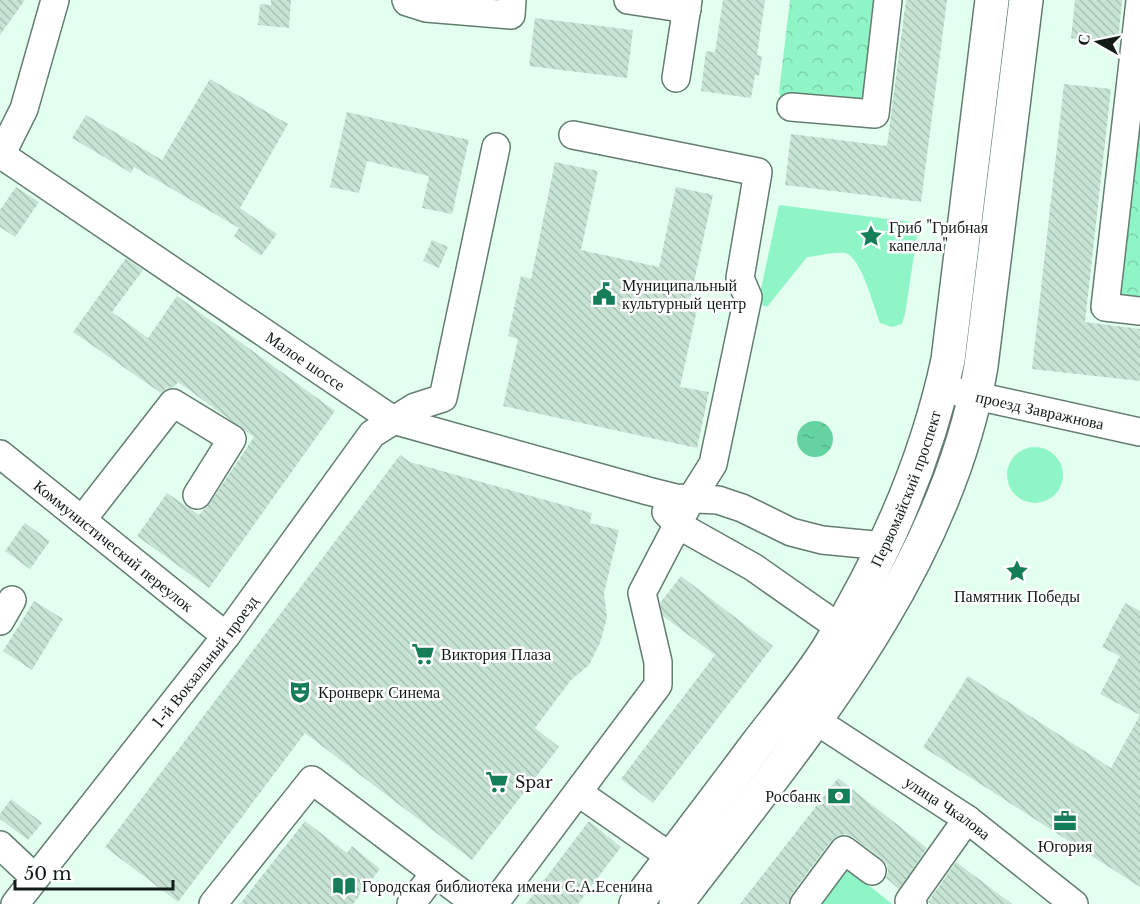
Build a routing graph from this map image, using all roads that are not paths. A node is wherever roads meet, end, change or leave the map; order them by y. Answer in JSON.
{"nodes":[{"id":1,"x":55,"y":0,"type":"edge"},
{"id":2,"x":406,"y":0,"type":"edge"},
{"id":3,"x":513,"y":0,"type":"edge"},
{"id":4,"x":628,"y":0,"type":"edge"},
{"id":5,"x":888,"y":0,"type":"edge"},
{"id":6,"x":992,"y":0,"type":"edge"},
{"id":7,"x":1026,"y":0,"type":"edge"},
{"id":8,"x":1140,"y":1,"type":"edge"},
{"id":9,"x":688,"y":4,"type":"edge"},
{"id":10,"x":676,"y":78,"type":"dead end"},
{"id":11,"x":791,"y":106,"type":"dead end"},
{"id":12,"x":573,"y":135,"type":"dead end"},
{"id":13,"x":496,"y":147,"type":"dead end"},
{"id":14,"x":0,"y":156,"type":"edge"},
{"id":15,"x":1140,"y":311,"type":"edge"},
{"id":16,"x":942,"y":388,"type":"junction"},
{"id":17,"x":976,"y":396,"type":"junction"},
{"id":18,"x":393,"y":420,"type":"junction"},
{"id":19,"x":1140,"y":432,"type":"edge"},
{"id":20,"x":0,"y":454,"type":"edge"},
{"id":21,"x":648,"y":491,"type":"junction"},
{"id":22,"x":196,"y":495,"type":"dead end"},
{"id":23,"x":691,"y":499,"type":"junction"},
{"id":24,"x":82,"y":520,"type":"junction"},
{"id":25,"x":678,"y":525,"type":"junction"},
{"id":26,"x":884,"y":546,"type":"junction"},
{"id":27,"x":840,"y":628,"type":"junction"},
{"id":28,"x":226,"y":636,"type":"junction"},
{"id":29,"x":815,"y":720,"type":"junction"},
{"id":30,"x":579,"y":793,"type":"junction"},
{"id":31,"x":967,"y":819,"type":"junction"},
{"id":32,"x":0,"y":845,"type":"edge"},
{"id":33,"x":671,"y":857,"type":"junction"},
{"id":34,"x":872,"y":871,"type":"dead end"},
{"id":35,"x":435,"y":873,"type":"junction"},
{"id":36,"x":35,"y":878,"type":"junction"},
{"id":37,"x":15,"y":904,"type":"edge"},
{"id":38,"x":213,"y":904,"type":"edge"},
{"id":39,"x":411,"y":904,"type":"edge"},
{"id":40,"x":476,"y":904,"type":"edge"},
{"id":41,"x":494,"y":904,"type":"edge"},
{"id":42,"x":636,"y":904,"type":"edge"},
{"id":43,"x":676,"y":904,"type":"edge"},
{"id":44,"x":804,"y":904,"type":"edge"},
{"id":45,"x":913,"y":904,"type":"edge"},
{"id":46,"x":1074,"y":904,"type":"edge"}],
"edges":[{"from":1,"to":14,"type":"street"},
{"from":2,"to":3,"type":"street"},
{"from":4,"to":9,"type":"street"},
{"from":5,"to":11,"type":"street"},
{"from":6,"to":16,"type":"main road","name":"Первомайский проспект"},
{"from":7,"to":17,"type":"main road","name":"Первомайский проспект"},
{"from":8,"to":15,"type":"street"},
{"from":9,"to":10,"type":"street"},
{"from":12,"to":23,"type":"street"},
{"from":13,"to":18,"type":"street","name":"1-й Вокзальный проезд"},
{"from":14,"to":18,"type":"street","name":"Малое шоссе"},
{"from":16,"to":17,"type":"street","name":"проезд Завражнова"},
{"from":16,"to":26,"type":"main road","name":"Первомайский проспект"},
{"from":17,"to":19,"type":"street","name":"проезд Завражнова"},
{"from":17,"to":29,"type":"main road","name":"Первомайский проспект"},
{"from":18,"to":21,"type":"street","name":"Малое шоссе"},
{"from":18,"to":28,"type":"street","name":"1-й Вокзальный проезд"},
{"from":20,"to":24,"type":"street","name":"Коммунистический переулок"},
{"from":21,"to":23,"type":"street","name":"Малое шоссе"},
{"from":21,"to":25,"type":"street"},
{"from":22,"to":24,"type":"street"},
{"from":23,"to":25,"type":"street"},
{"from":23,"to":26,"type":"street","name":"Малое шоссе"},
{"from":24,"to":28,"type":"street","name":"Коммунистический переулок"},
{"from":25,"to":27,"type":"street"},
{"from":25,"to":30,"type":"street"},
{"from":26,"to":27,"type":"main road","name":"Первомайский проспект"},
{"from":27,"to":33,"type":"main road","name":"Первомайский проспект"},
{"from":28,"to":36,"type":"street","name":"1-й Вокзальный проезд"},
{"from":29,"to":31,"type":"street","name":"улица Чкалова"},
{"from":29,"to":43,"type":"main road","name":"Первомайский проспект"},
{"from":30,"to":33,"type":"street"},
{"from":30,"to":41,"type":"street"},
{"from":31,"to":45,"type":"street"},
{"from":31,"to":46,"type":"street","name":"улица Чкалова"},
{"from":32,"to":36,"type":"street"},
{"from":33,"to":42,"type":"main road","name":"Первомайский проспект"},
{"from":34,"to":44,"type":"street"},
{"from":35,"to":38,"type":"street"},
{"from":35,"to":39,"type":"street"},
{"from":35,"to":40,"type":"street"},
{"from":36,"to":37,"type":"street","name":"1-й Вокзальный проезд"}]}
